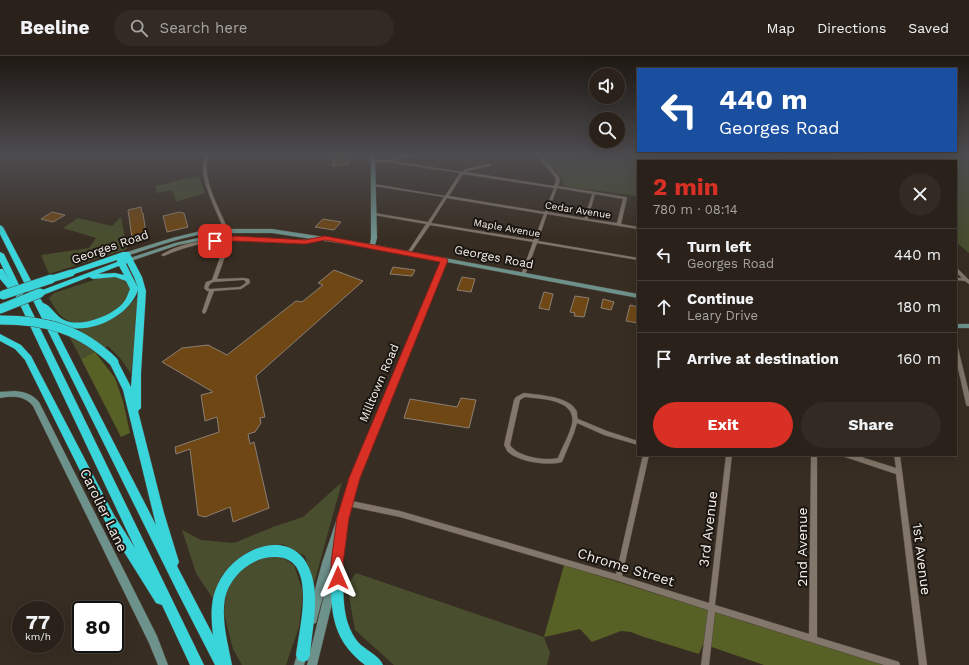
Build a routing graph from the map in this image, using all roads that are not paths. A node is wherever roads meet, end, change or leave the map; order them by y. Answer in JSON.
{"nodes":[{"id":1,"x":207,"y":182,"type":"edge"},
{"id":2,"x":456,"y":182,"type":"edge"},
{"id":3,"x":521,"y":182,"type":"edge"},
{"id":4,"x":558,"y":182,"type":"edge"},
{"id":5,"x":374,"y":185,"type":"joint"},
{"id":6,"x":556,"y":188,"type":"junction"},
{"id":7,"x":594,"y":195,"type":"dead end"},
{"id":8,"x":447,"y":197,"type":"junction"},
{"id":9,"x":546,"y":213,"type":"junction"},
{"id":10,"x":374,"y":214,"type":"junction"},
{"id":11,"x":586,"y":220,"type":"junction"},
{"id":12,"x":430,"y":223,"type":"junction"},
{"id":13,"x":618,"y":225,"type":"junction"},
{"id":14,"x":0,"y":226,"type":"edge"},
{"id":15,"x":637,"y":228,"type":"edge"},
{"id":16,"x":228,"y":232,"type":"junction"},
{"id":17,"x":325,"y":238,"type":"junction"},
{"id":18,"x":229,"y":239,"type":"junction"},
{"id":19,"x":536,"y":242,"type":"junction"},
{"id":20,"x":372,"y":246,"type":"junction"},
{"id":21,"x":409,"y":253,"type":"junction"},
{"id":22,"x":0,"y":254,"type":"edge"},
{"id":23,"x":163,"y":255,"type":"dead end"},
{"id":24,"x":124,"y":258,"type":"junction"},
{"id":25,"x":637,"y":259,"type":"edge"},
{"id":26,"x":445,"y":260,"type":"junction"},
{"id":27,"x":0,"y":270,"type":"edge"},
{"id":28,"x":957,"y":271,"type":"edge"},
{"id":29,"x":523,"y":275,"type":"junction"},
{"id":30,"x":74,"y":278,"type":"junction"},
{"id":31,"x":957,"y":279,"type":"edge"},
{"id":32,"x":131,"y":280,"type":"junction"},
{"id":33,"x":214,"y":281,"type":"junction"},
{"id":34,"x":967,"y":281,"type":"edge"},
{"id":35,"x":212,"y":290,"type":"junction"},
{"id":36,"x":1,"y":295,"type":"edge"},
{"id":37,"x":19,"y":295,"type":"junction"},
{"id":38,"x":637,"y":296,"type":"edge"},
{"id":39,"x":38,"y":297,"type":"junction"},
{"id":40,"x":0,"y":309,"type":"edge"},
{"id":41,"x":204,"y":312,"type":"dead end"},
{"id":42,"x":0,"y":320,"type":"edge"},
{"id":43,"x":957,"y":326,"type":"edge"},
{"id":44,"x":969,"y":326,"type":"edge"},
{"id":45,"x":0,"y":337,"type":"edge"},
{"id":46,"x":957,"y":352,"type":"edge"},
{"id":47,"x":0,"y":395,"type":"edge"},
{"id":48,"x":969,"y":404,"type":"edge"},
{"id":49,"x":576,"y":420,"type":"junction"},
{"id":50,"x":136,"y":426,"type":"junction"},
{"id":51,"x":637,"y":443,"type":"edge"},
{"id":52,"x":646,"y":456,"type":"edge"},
{"id":53,"x":729,"y":456,"type":"edge"},
{"id":54,"x":814,"y":456,"type":"edge"},
{"id":55,"x":850,"y":456,"type":"edge"},
{"id":56,"x":897,"y":456,"type":"edge"},
{"id":57,"x":899,"y":472,"type":"junction"},
{"id":58,"x":347,"y":503,"type":"junction"},
{"id":59,"x":343,"y":518,"type":"junction"},
{"id":60,"x":337,"y":563,"type":"junction"},
{"id":61,"x":618,"y":578,"type":"junction"},
{"id":62,"x":181,"y":587,"type":"junction"},
{"id":63,"x":710,"y":607,"type":"junction"},
{"id":64,"x":184,"y":637,"type":"junction"},
{"id":65,"x":813,"y":639,"type":"junction"},
{"id":66,"x":301,"y":660,"type":"edge"},
{"id":67,"x":163,"y":665,"type":"edge"},
{"id":68,"x":197,"y":665,"type":"edge"},
{"id":69,"x":222,"y":665,"type":"edge"},
{"id":70,"x":225,"y":665,"type":"edge"},
{"id":71,"x":312,"y":665,"type":"edge"},
{"id":72,"x":376,"y":665,"type":"edge"},
{"id":73,"x":705,"y":665,"type":"edge"},
{"id":74,"x":896,"y":665,"type":"edge"},
{"id":75,"x":923,"y":665,"type":"edge"}],
"edges":[{"from":1,"to":16,"type":"street"},
{"from":2,"to":8,"type":"street"},
{"from":3,"to":6,"type":"street"},
{"from":4,"to":6,"type":"street"},
{"from":5,"to":8,"type":"street","name":"Cedar Avenue"},
{"from":5,"to":10,"type":"street"},
{"from":6,"to":9,"type":"street"},
{"from":6,"to":13,"type":"street"},
{"from":7,"to":11,"type":"street"},
{"from":8,"to":9,"type":"street","name":"Cedar Avenue"},
{"from":8,"to":12,"type":"street"},
{"from":9,"to":11,"type":"street","name":"Cedar Avenue"},
{"from":9,"to":19,"type":"street"},
{"from":10,"to":12,"type":"street","name":"Maple Avenue"},
{"from":10,"to":20,"type":"street"},
{"from":11,"to":13,"type":"street","name":"Cedar Avenue"},
{"from":12,"to":19,"type":"street","name":"Maple Avenue"},
{"from":12,"to":21,"type":"street"},
{"from":13,"to":15,"type":"street","name":"Cedar Avenue"},
{"from":14,"to":39,"type":"highway"},
{"from":16,"to":17,"type":"street","name":"Georges Road"},
{"from":16,"to":18,"type":"street"},
{"from":16,"to":24,"type":"street","name":"Georges Road"},
{"from":17,"to":18,"type":"street"},
{"from":17,"to":20,"type":"street","name":"Georges Road"},
{"from":18,"to":23,"type":"street"},
{"from":18,"to":33,"type":"street"},
{"from":19,"to":25,"type":"street","name":"Maple Avenue"},
{"from":19,"to":29,"type":"street"},
{"from":20,"to":21,"type":"street","name":"Georges Road"},
{"from":21,"to":26,"type":"street","name":"Georges Road"},
{"from":22,"to":37,"type":"highway"},
{"from":24,"to":30,"type":"highway","name":"Georges Road"},
{"from":24,"to":32,"type":"highway"},
{"from":24,"to":50,"type":"highway"},
{"from":26,"to":29,"type":"street","name":"Georges Road"},
{"from":26,"to":58,"type":"street","name":"Milltown Road"},
{"from":27,"to":37,"type":"highway"},
{"from":28,"to":34,"type":"street"},
{"from":29,"to":38,"type":"street","name":"Georges Road"},
{"from":30,"to":32,"type":"highway"},
{"from":30,"to":36,"type":"highway","name":"Georges Road","bridge":true},
{"from":30,"to":39,"type":"highway"},
{"from":31,"to":34,"type":"street"},
{"from":32,"to":39,"type":"highway"},
{"from":33,"to":35,"type":"street"},
{"from":33,"to":35,"type":"street"},
{"from":35,"to":41,"type":"street"},
{"from":37,"to":64,"type":"highway"},
{"from":39,"to":40,"type":"highway","bridge":true},
{"from":39,"to":62,"type":"highway"},
{"from":42,"to":50,"type":"highway","bridge":true},
{"from":43,"to":44,"type":"street"},
{"from":45,"to":64,"type":"highway"},
{"from":46,"to":48,"type":"street"},
{"from":47,"to":67,"type":"street","name":"Carolier Lane"},
{"from":49,"to":49,"type":"street"},
{"from":49,"to":51,"type":"street"},
{"from":50,"to":62,"type":"highway"},
{"from":52,"to":61,"type":"street"},
{"from":53,"to":63,"type":"street","name":"3rd Avenue"},
{"from":54,"to":65,"type":"street","name":"2nd Avenue"},
{"from":55,"to":57,"type":"street"},
{"from":56,"to":57,"type":"street","name":"1st Avenue"},
{"from":57,"to":75,"type":"street","name":"1st Avenue"},
{"from":58,"to":59,"type":"street","name":"Milltown Road"},
{"from":58,"to":61,"type":"street","name":"Chrome Street"},
{"from":59,"to":60,"type":"street","name":"Milltown Road"},
{"from":59,"to":66,"type":"street","name":"Milltown Road"},
{"from":60,"to":71,"type":"street","name":"Milltown Road"},
{"from":60,"to":72,"type":"highway"},
{"from":61,"to":63,"type":"street","name":"Chrome Street"},
{"from":62,"to":69,"type":"highway"},
{"from":63,"to":65,"type":"street","name":"Chrome Street"},
{"from":63,"to":73,"type":"street","name":"3rd Avenue"},
{"from":64,"to":68,"type":"highway"},
{"from":65,"to":74,"type":"street","name":"Chrome Street"},
{"from":66,"to":70,"type":"highway"}]}
